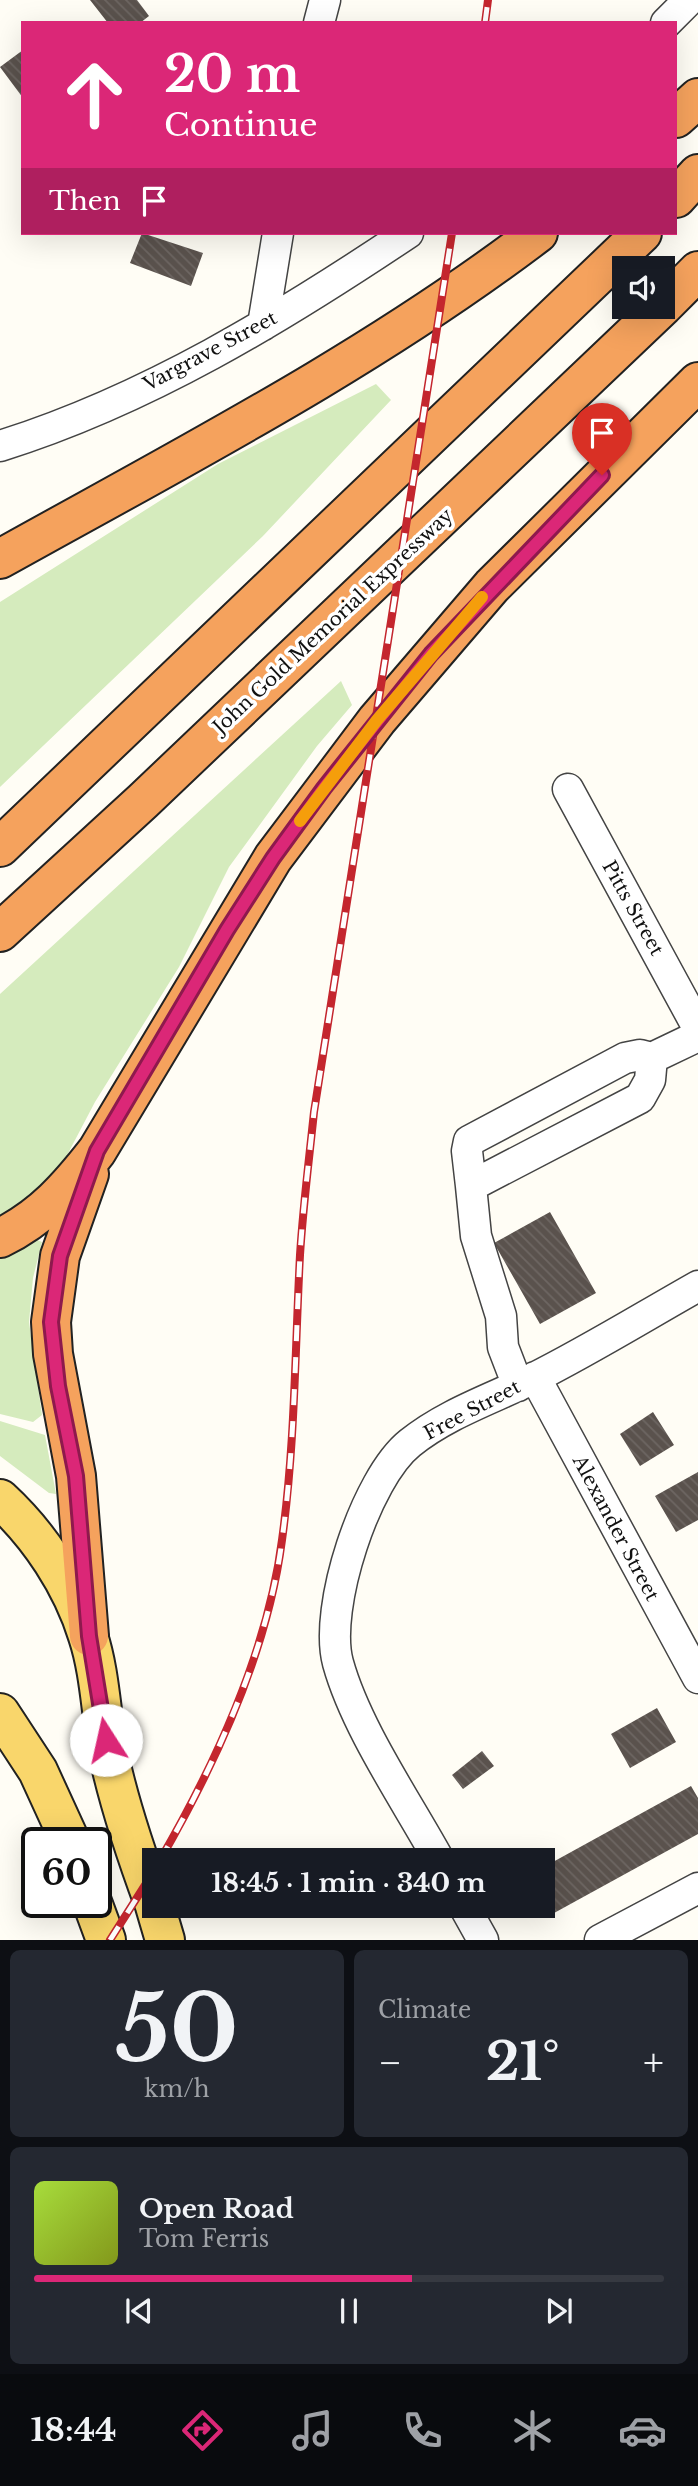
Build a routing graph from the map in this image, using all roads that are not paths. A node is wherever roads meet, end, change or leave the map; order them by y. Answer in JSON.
{"nodes":[{"id":1,"x":325,"y":0,"type":"edge"},
{"id":2,"x":689,"y":0,"type":"edge"},
{"id":3,"x":320,"y":21,"type":"edge"},
{"id":4,"x":668,"y":21,"type":"edge"},
{"id":5,"x":698,"y":97,"type":"edge"},
{"id":6,"x":677,"y":117,"type":"edge"},
{"id":7,"x":698,"y":174,"type":"edge"},
{"id":8,"x":677,"y":197,"type":"edge"},
{"id":9,"x":278,"y":235,"type":"edge"},
{"id":10,"x":405,"y":235,"type":"edge"},
{"id":11,"x":535,"y":235,"type":"edge"},
{"id":12,"x":640,"y":235,"type":"edge"},
{"id":13,"x":698,"y":271,"type":"edge"},
{"id":14,"x":675,"y":294,"type":"edge"},
{"id":15,"x":649,"y":319,"type":"edge"},
{"id":16,"x":263,"y":325,"type":"junction"},
{"id":17,"x":698,"y":382,"type":"edge"},
{"id":18,"x":0,"y":446,"type":"edge"},
{"id":19,"x":0,"y":559,"type":"edge"},
{"id":20,"x":568,"y":789,"type":"dead end"},
{"id":21,"x":0,"y":847,"type":"edge"},
{"id":22,"x":0,"y":932,"type":"edge"},
{"id":23,"x":698,"y":1028,"type":"edge"},
{"id":24,"x":698,"y":1036,"type":"edge"},
{"id":25,"x":652,"y":1058,"type":"junction"},
{"id":26,"x":97,"y":1151,"type":"junction"},
{"id":27,"x":471,"y":1186,"type":"junction"},
{"id":28,"x":0,"y":1238,"type":"edge"},
{"id":29,"x":698,"y":1286,"type":"edge"},
{"id":30,"x":526,"y":1382,"type":"junction"},
{"id":31,"x":0,"y":1499,"type":"edge"},
{"id":32,"x":89,"y":1636,"type":"junction"},
{"id":33,"x":698,"y":1678,"type":"edge"},
{"id":34,"x":0,"y":1713,"type":"edge"},
{"id":35,"x":64,"y":1827,"type":"edge"},
{"id":36,"x":432,"y":1848,"type":"edge"},
{"id":37,"x":142,"y":1870,"type":"edge"},
{"id":38,"x":698,"y":1888,"type":"edge"},
{"id":39,"x":98,"y":1918,"type":"edge"},
{"id":40,"x":158,"y":1918,"type":"edge"},
{"id":41,"x":471,"y":1918,"type":"edge"},
{"id":42,"x":106,"y":1940,"type":"edge"},
{"id":43,"x":165,"y":1940,"type":"edge"},
{"id":44,"x":483,"y":1940,"type":"edge"},
{"id":45,"x":600,"y":1940,"type":"edge"}],
"edges":[{"from":1,"to":3,"type":"street"},
{"from":2,"to":4,"type":"street"},
{"from":5,"to":6,"type":"highway"},
{"from":7,"to":8,"type":"highway"},
{"from":9,"to":16,"type":"street"},
{"from":10,"to":16,"type":"street","name":"Vargrave Street"},
{"from":11,"to":19,"type":"highway"},
{"from":12,"to":21,"type":"highway"},
{"from":13,"to":14,"type":"highway","name":"John Gold Memorial Expressway"},
{"from":15,"to":22,"type":"highway","name":"John Gold Memorial Expressway"},
{"from":16,"to":18,"type":"street","name":"Vargrave Street"},
{"from":17,"to":26,"type":"highway"},
{"from":20,"to":23,"type":"street","name":"Pitts Street"},
{"from":24,"to":25,"type":"street"},
{"from":25,"to":27,"type":"street"},
{"from":25,"to":27,"type":"street","name":"Alexander Street"},
{"from":26,"to":28,"type":"highway"},
{"from":26,"to":32,"type":"highway"},
{"from":27,"to":30,"type":"street","name":"Alexander Street"},
{"from":29,"to":30,"type":"street","name":"Free Street"},
{"from":30,"to":33,"type":"street","name":"Alexander Street"},
{"from":30,"to":36,"type":"street","name":"Free Street"},
{"from":31,"to":32,"type":"main road"},
{"from":32,"to":37,"type":"main road"},
{"from":34,"to":35,"type":"main road"},
{"from":38,"to":45,"type":"street"},
{"from":39,"to":42,"type":"main road"},
{"from":40,"to":43,"type":"main road"},
{"from":41,"to":44,"type":"street"}]}
